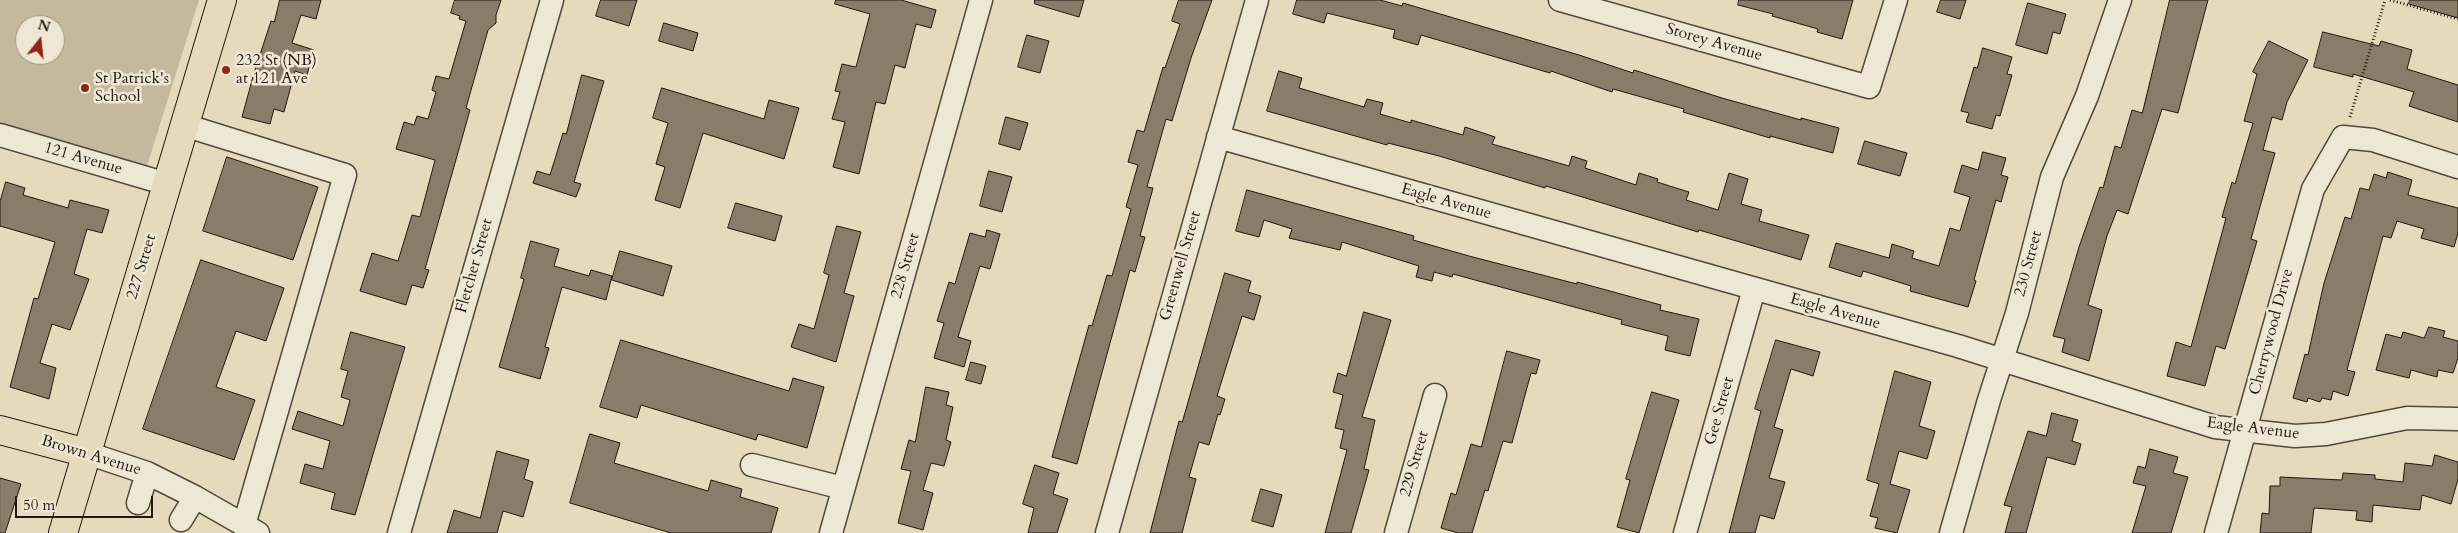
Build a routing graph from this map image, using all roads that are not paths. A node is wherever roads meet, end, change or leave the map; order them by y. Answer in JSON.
{"nodes":[{"id":1,"x":222,"y":0,"type":"edge"},
{"id":2,"x":552,"y":0,"type":"edge"},
{"id":3,"x":981,"y":0,"type":"edge"},
{"id":4,"x":1256,"y":0,"type":"edge"},
{"id":5,"x":1560,"y":0,"type":"edge"},
{"id":6,"x":1896,"y":0,"type":"edge"},
{"id":7,"x":2120,"y":0,"type":"edge"},
{"id":8,"x":184,"y":125,"type":"junction"},
{"id":9,"x":0,"y":135,"type":"edge"},
{"id":10,"x":1218,"y":137,"type":"junction"},
{"id":11,"x":2458,"y":167,"type":"edge"},
{"id":12,"x":167,"y":184,"type":"junction"},
{"id":13,"x":1754,"y":289,"type":"junction"},
{"id":14,"x":2002,"y":360,"type":"junction"},
{"id":15,"x":1435,"y":395,"type":"dead end"},
{"id":16,"x":2458,"y":419,"type":"edge"},
{"id":17,"x":0,"y":430,"type":"edge"},
{"id":18,"x":2245,"y":431,"type":"junction"},
{"id":19,"x":86,"y":454,"type":"junction"},
{"id":20,"x":752,"y":465,"type":"dead end"},
{"id":21,"x":147,"y":473,"type":"junction"},
{"id":22,"x":843,"y":488,"type":"junction"},
{"id":23,"x":195,"y":497,"type":"junction"},
{"id":24,"x":138,"y":503,"type":"dead end"},
{"id":25,"x":181,"y":520,"type":"dead end"},
{"id":26,"x":251,"y":529,"type":"edge"},
{"id":27,"x":63,"y":533,"type":"edge"},
{"id":28,"x":399,"y":533,"type":"edge"},
{"id":29,"x":831,"y":533,"type":"edge"},
{"id":30,"x":1107,"y":533,"type":"edge"},
{"id":31,"x":1396,"y":533,"type":"edge"},
{"id":32,"x":1685,"y":533,"type":"edge"},
{"id":33,"x":1951,"y":533,"type":"edge"},
{"id":34,"x":2216,"y":533,"type":"edge"}],
"edges":[{"from":1,"to":8,"type":"main road","name":"227 Street"},
{"from":2,"to":28,"type":"street","name":"Fletcher Street"},
{"from":3,"to":22,"type":"street","name":"228 Street"},
{"from":4,"to":10,"type":"street","name":"Greenwell Street"},
{"from":5,"to":6,"type":"street","name":"Storey Avenue"},
{"from":7,"to":14,"type":"street","name":"230 Street"},
{"from":8,"to":12,"type":"main road","name":"227 Street"},
{"from":8,"to":26,"type":"street"},
{"from":9,"to":12,"type":"street","name":"121 Avenue"},
{"from":10,"to":13,"type":"street","name":"Eagle Avenue"},
{"from":10,"to":30,"type":"street","name":"Greenwell Street"},
{"from":11,"to":18,"type":"street","name":"Cherrywood Drive"},
{"from":12,"to":19,"type":"main road","name":"227 Street"},
{"from":13,"to":14,"type":"street","name":"Eagle Avenue"},
{"from":13,"to":32,"type":"street","name":"Gee Street"},
{"from":14,"to":18,"type":"street","name":"Eagle Avenue"},
{"from":14,"to":33,"type":"street","name":"230 Street"},
{"from":15,"to":31,"type":"street","name":"229 Street"},
{"from":16,"to":18,"type":"street","name":"Eagle Avenue"},
{"from":17,"to":19,"type":"main road","name":"Brown Avenue"},
{"from":18,"to":34,"type":"street","name":"Cherrywood Drive"},
{"from":19,"to":21,"type":"street","name":"Brown Avenue"},
{"from":19,"to":27,"type":"main road","name":"227 Street"},
{"from":20,"to":22,"type":"street"},
{"from":21,"to":23,"type":"street","name":"Brown Avenue"},
{"from":21,"to":24,"type":"street"},
{"from":22,"to":29,"type":"street","name":"228 Street"},
{"from":23,"to":25,"type":"street"},
{"from":23,"to":26,"type":"street","name":"Brown Avenue"}]}
